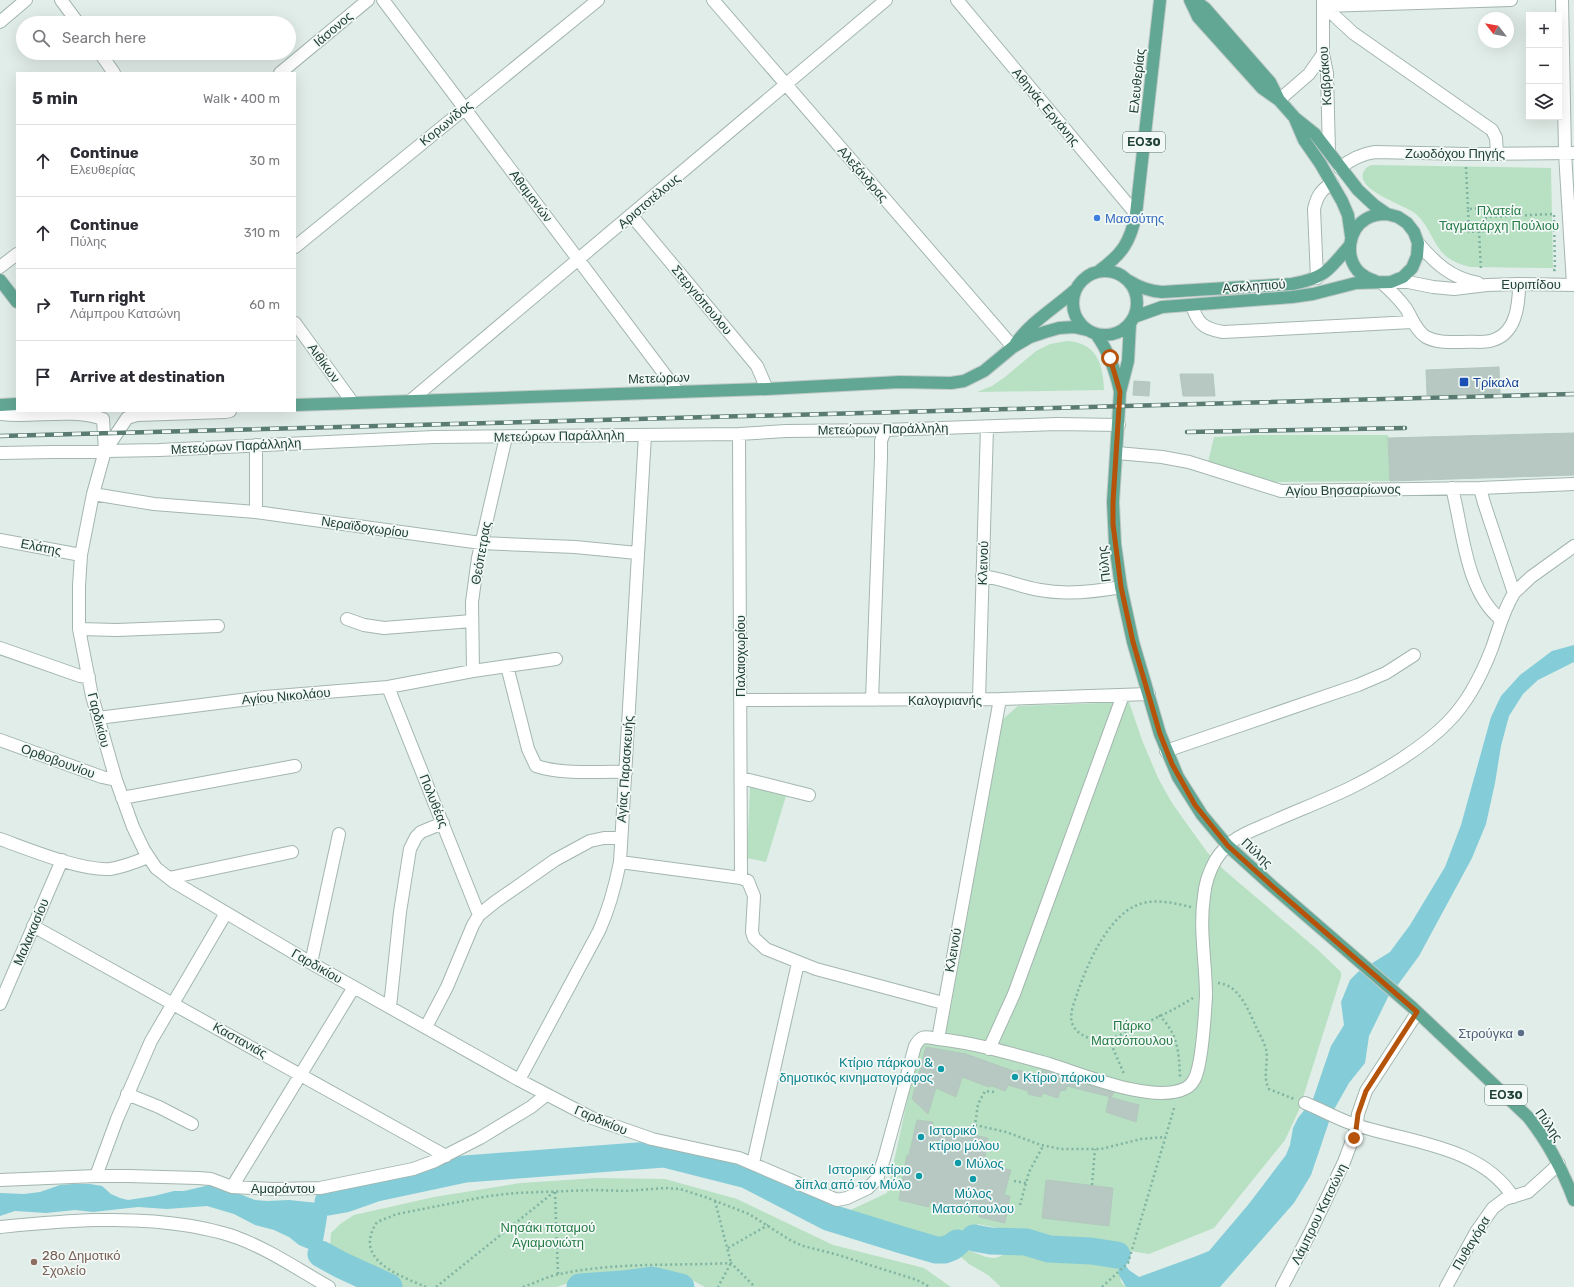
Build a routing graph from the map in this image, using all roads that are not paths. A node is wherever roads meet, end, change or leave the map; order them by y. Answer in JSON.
{"nodes":[{"id":1,"x":26,"y":0,"type":"edge"},
{"id":2,"x":61,"y":0,"type":"edge"},
{"id":3,"x":368,"y":0,"type":"edge"},
{"id":4,"x":383,"y":0,"type":"edge"},
{"id":5,"x":598,"y":0,"type":"edge"},
{"id":6,"x":713,"y":0,"type":"edge"},
{"id":7,"x":886,"y":0,"type":"edge"},
{"id":8,"x":956,"y":0,"type":"edge"},
{"id":9,"x":1160,"y":0,"type":"edge"},
{"id":10,"x":1190,"y":0,"type":"edge"},
{"id":11,"x":1194,"y":0,"type":"edge"},
{"id":12,"x":1511,"y":0,"type":"edge"},
{"id":13,"x":1562,"y":0,"type":"edge"},
{"id":14,"x":1323,"y":3,"type":"edge"},
{"id":15,"x":73,"y":16,"type":"edge"},
{"id":16,"x":0,"y":22,"type":"edge"},
{"id":17,"x":1323,"y":54,"type":"junction"},
{"id":18,"x":105,"y":60,"type":"edge"},
{"id":19,"x":296,"y":60,"type":"edge"},
{"id":20,"x":296,"y":60,"type":"edge"},
{"id":21,"x":113,"y":72,"type":"edge"},
{"id":22,"x":281,"y":72,"type":"edge"},
{"id":23,"x":787,"y":85,"type":"junction"},
{"id":24,"x":1279,"y":100,"type":"junction"},
{"id":25,"x":464,"y":108,"type":"junction"},
{"id":26,"x":1295,"y":118,"type":"junction"},
{"id":27,"x":1329,"y":152,"type":"junction"},
{"id":28,"x":1497,"y":153,"type":"junction"},
{"id":29,"x":1570,"y":153,"type":"edge"},
{"id":30,"x":1340,"y":168,"type":"junction"},
{"id":31,"x":1332,"y":183,"type":"junction"},
{"id":32,"x":1136,"y":214,"type":"junction"},
{"id":33,"x":1387,"y":214,"type":"junction"},
{"id":34,"x":632,"y":216,"type":"junction"},
{"id":35,"x":1350,"y":241,"type":"junction"},
{"id":36,"x":1418,"y":243,"type":"junction"},
{"id":37,"x":296,"y":246,"type":"edge"},
{"id":38,"x":16,"y":255,"type":"edge"},
{"id":39,"x":579,"y":260,"type":"junction"},
{"id":40,"x":0,"y":268,"type":"edge"},
{"id":41,"x":1098,"y":271,"type":"junction"},
{"id":42,"x":1317,"y":278,"type":"junction"},
{"id":43,"x":0,"y":280,"type":"edge"},
{"id":44,"x":1129,"y":281,"type":"junction"},
{"id":45,"x":1383,"y":282,"type":"junction"},
{"id":46,"x":1519,"y":284,"type":"junction"},
{"id":47,"x":1487,"y":285,"type":"junction"},
{"id":48,"x":1574,"y":285,"type":"edge"},
{"id":49,"x":1075,"y":290,"type":"junction"},
{"id":50,"x":16,"y":301,"type":"edge"},
{"id":51,"x":1192,"y":304,"type":"junction"},
{"id":52,"x":1132,"y":321,"type":"junction"},
{"id":53,"x":1412,"y":322,"type":"junction"},
{"id":54,"x":296,"y":324,"type":"edge"},
{"id":55,"x":1091,"y":332,"type":"junction"},
{"id":56,"x":1013,"y":347,"type":"junction"},
{"id":57,"x":767,"y":389,"type":"junction"},
{"id":58,"x":678,"y":392,"type":"junction"},
{"id":59,"x":1120,"y":392,"type":"junction"},
{"id":60,"x":410,"y":401,"type":"junction"},
{"id":61,"x":353,"y":403,"type":"junction"},
{"id":62,"x":16,"y":404,"type":"edge"},
{"id":63,"x":0,"y":405,"type":"edge"},
{"id":64,"x":296,"y":405,"type":"edge"},
{"id":65,"x":225,"y":412,"type":"edge"},
{"id":66,"x":0,"y":414,"type":"edge"},
{"id":67,"x":1119,"y":425,"type":"junction"},
{"id":68,"x":987,"y":427,"type":"junction"},
{"id":69,"x":885,"y":430,"type":"junction"},
{"id":70,"x":739,"y":434,"type":"junction"},
{"id":71,"x":645,"y":435,"type":"junction"},
{"id":72,"x":506,"y":437,"type":"junction"},
{"id":73,"x":256,"y":445,"type":"junction"},
{"id":74,"x":105,"y":451,"type":"junction"},
{"id":75,"x":0,"y":453,"type":"edge"},
{"id":76,"x":1117,"y":453,"type":"junction"},
{"id":77,"x":1574,"y":484,"type":"edge"},
{"id":78,"x":1452,"y":488,"type":"junction"},
{"id":79,"x":1480,"y":488,"type":"junction"},
{"id":80,"x":93,"y":494,"type":"junction"},
{"id":81,"x":256,"y":512,"type":"junction"},
{"id":82,"x":0,"y":540,"type":"edge"},
{"id":83,"x":481,"y":544,"type":"junction"},
{"id":84,"x":1574,"y":546,"type":"edge"},
{"id":85,"x":637,"y":552,"type":"junction"},
{"id":86,"x":81,"y":555,"type":"junction"},
{"id":87,"x":982,"y":576,"type":"junction"},
{"id":88,"x":1121,"y":587,"type":"junction"},
{"id":89,"x":1514,"y":593,"type":"junction"},
{"id":90,"x":347,"y":618,"type":"dead end"},
{"id":91,"x":1500,"y":619,"type":"junction"},
{"id":92,"x":472,"y":621,"type":"junction"},
{"id":93,"x":218,"y":626,"type":"dead end"},
{"id":94,"x":79,"y":629,"type":"junction"},
{"id":95,"x":0,"y":648,"type":"edge"},
{"id":96,"x":1414,"y":655,"type":"dead end"},
{"id":97,"x":556,"y":659,"type":"dead end"},
{"id":98,"x":508,"y":666,"type":"junction"},
{"id":99,"x":473,"y":671,"type":"junction"},
{"id":100,"x":88,"y":677,"type":"junction"},
{"id":101,"x":388,"y":688,"type":"junction"},
{"id":102,"x":1149,"y":694,"type":"junction"},
{"id":103,"x":1123,"y":695,"type":"junction"},
{"id":104,"x":979,"y":699,"type":"junction"},
{"id":105,"x":1000,"y":699,"type":"junction"},
{"id":106,"x":740,"y":700,"type":"junction"},
{"id":107,"x":872,"y":700,"type":"junction"},
{"id":108,"x":98,"y":718,"type":"junction"},
{"id":109,"x":0,"y":740,"type":"edge"},
{"id":110,"x":1166,"y":750,"type":"junction"},
{"id":111,"x":295,"y":766,"type":"dead end"},
{"id":112,"x":626,"y":772,"type":"junction"},
{"id":113,"x":741,"y":778,"type":"junction"},
{"id":114,"x":116,"y":780,"type":"junction"},
{"id":115,"x":809,"y":795,"type":"dead end"},
{"id":116,"x":122,"y":798,"type":"junction"},
{"id":117,"x":443,"y":824,"type":"junction"},
{"id":118,"x":339,"y":834,"type":"dead end"},
{"id":119,"x":620,"y":838,"type":"junction"},
{"id":120,"x":0,"y":839,"type":"edge"},
{"id":121,"x":1228,"y":846,"type":"junction"},
{"id":122,"x":292,"y":852,"type":"dead end"},
{"id":123,"x":148,"y":857,"type":"junction"},
{"id":124,"x":62,"y":860,"type":"junction"},
{"id":125,"x":620,"y":862,"type":"junction"},
{"id":126,"x":169,"y":878,"type":"junction"},
{"id":127,"x":741,"y":878,"type":"junction"},
{"id":128,"x":226,"y":913,"type":"junction"},
{"id":129,"x":480,"y":915,"type":"junction"},
{"id":130,"x":33,"y":926,"type":"junction"},
{"id":131,"x":311,"y":963,"type":"junction"},
{"id":132,"x":798,"y":963,"type":"junction"},
{"id":133,"x":354,"y":987,"type":"junction"},
{"id":134,"x":173,"y":1003,"type":"junction"},
{"id":135,"x":944,"y":1003,"type":"junction"},
{"id":136,"x":0,"y":1004,"type":"edge"},
{"id":137,"x":390,"y":1007,"type":"junction"},
{"id":138,"x":1415,"y":1010,"type":"junction"},
{"id":139,"x":426,"y":1027,"type":"junction"},
{"id":140,"x":938,"y":1039,"type":"junction"},
{"id":141,"x":990,"y":1049,"type":"junction"},
{"id":142,"x":301,"y":1074,"type":"junction"},
{"id":143,"x":519,"y":1080,"type":"junction"},
{"id":144,"x":127,"y":1094,"type":"junction"},
{"id":145,"x":546,"y":1095,"type":"junction"},
{"id":146,"x":1305,"y":1103,"type":"road end"},
{"id":147,"x":192,"y":1124,"type":"dead end"},
{"id":148,"x":1353,"y":1124,"type":"junction"},
{"id":149,"x":446,"y":1156,"type":"junction"},
{"id":150,"x":753,"y":1163,"type":"junction"},
{"id":151,"x":1559,"y":1164,"type":"junction"},
{"id":152,"x":96,"y":1176,"type":"junction"},
{"id":153,"x":0,"y":1180,"type":"edge"},
{"id":154,"x":1571,"y":1183,"type":"edge"},
{"id":155,"x":232,"y":1187,"type":"junction"},
{"id":156,"x":1513,"y":1197,"type":"junction"},
{"id":157,"x":1574,"y":1200,"type":"edge"},
{"id":158,"x":0,"y":1227,"type":"edge"},
{"id":159,"x":329,"y":1287,"type":"edge"},
{"id":160,"x":1282,"y":1287,"type":"edge"},
{"id":161,"x":1446,"y":1287,"type":"edge"}],
"edges":[{"from":1,"to":16,"type":"street"},
{"from":2,"to":15,"type":"street"},
{"from":3,"to":20,"type":"street","name":"Ιάσονος"},
{"from":4,"to":25,"type":"street","name":"Αθαμανών"},
{"from":5,"to":25,"type":"street","name":"Κορωνίδος"},
{"from":6,"to":23,"type":"street","name":"Αλεξάνδρας"},
{"from":7,"to":23,"type":"street","name":"Αριστοτέλους"},
{"from":8,"to":32,"type":"street","name":"Αθηνάς Εργάνης"},
{"from":9,"to":32,"type":"main road","name":"Ελευθερίας","number":"ΕΟ30"},
{"from":10,"to":24,"type":"main road"},
{"from":11,"to":24,"type":"main road"},
{"from":12,"to":14,"type":"street"},
{"from":13,"to":29,"type":"street"},
{"from":14,"to":17,"type":"street","name":"Καβράκου"},
{"from":14,"to":28,"type":"street"},
{"from":17,"to":24,"type":"street"},
{"from":17,"to":27,"type":"street","name":"Καβράκου"},
{"from":18,"to":21,"type":"street"},
{"from":19,"to":22,"type":"street","name":"Ιάσονος"},
{"from":23,"to":34,"type":"street","name":"Αριστοτέλους"},
{"from":23,"to":56,"type":"street","name":"Αλεξάνδρας"},
{"from":24,"to":26,"type":"main road"},
{"from":25,"to":37,"type":"street","name":"Κορωνίδος"},
{"from":25,"to":39,"type":"street","name":"Αθαμανών"},
{"from":26,"to":27,"type":"main road"},
{"from":26,"to":31,"type":"main road"},
{"from":27,"to":30,"type":"main road"},
{"from":28,"to":29,"type":"street","name":"Ζωοδόχου Πηγής"},
{"from":28,"to":30,"type":"street","name":"Ζωοδόχου Πηγής"},
{"from":29,"to":48,"type":"street"},
{"from":30,"to":33,"type":"main road"},
{"from":31,"to":35,"type":"main road"},
{"from":31,"to":42,"type":"street"},
{"from":32,"to":41,"type":"main road","name":"Ελευθερίας","number":"ΕΟ30"},
{"from":33,"to":35,"type":"main road","name":"Ασκληπιού"},
{"from":33,"to":36,"type":"main road"},
{"from":34,"to":39,"type":"street","name":"Αριστοτέλους"},
{"from":34,"to":57,"type":"street","name":"Στεργιόπουλου"},
{"from":35,"to":42,"type":"main road","name":"Ασκληπιού"},
{"from":35,"to":45,"type":"main road"},
{"from":36,"to":45,"type":"main road"},
{"from":36,"to":47,"type":"street","name":"Ευριπίδου"},
{"from":38,"to":40,"type":"street"},
{"from":39,"to":58,"type":"street","name":"Αθαμανών"},
{"from":39,"to":60,"type":"street","name":"Αριστοτέλους"},
{"from":41,"to":44,"type":"main road"},
{"from":41,"to":49,"type":"main road","name":"Ελευθερίας","number":"ΕΟ30"},
{"from":42,"to":44,"type":"main road","name":"Ασκληπιού"},
{"from":43,"to":50,"type":"main road"},
{"from":44,"to":52,"type":"main road","number":"ΕΟ30"},
{"from":45,"to":47,"type":"street","name":"Ευριπίδου"},
{"from":45,"to":51,"type":"main road","name":"Ασκληπιού"},
{"from":45,"to":53,"type":"street"},
{"from":46,"to":47,"type":"street","name":"Ευριπίδου"},
{"from":46,"to":48,"type":"street","name":"Ευριπίδου"},
{"from":46,"to":53,"type":"street"},
{"from":49,"to":55,"type":"main road","number":"ΕΟ30"},
{"from":49,"to":56,"type":"main road","name":"Μετεώρων"},
{"from":51,"to":52,"type":"main road","name":"Ασκληπιού"},
{"from":51,"to":53,"type":"street"},
{"from":52,"to":55,"type":"main road"},
{"from":52,"to":59,"type":"main road","number":"ΕΟ30"},
{"from":54,"to":61,"type":"street","name":"Αιθίκων"},
{"from":55,"to":56,"type":"main road","name":"Μετεώρων"},
{"from":55,"to":59,"type":"main road","number":"ΕΟ30"},
{"from":56,"to":57,"type":"main road","name":"Μετεώρων"},
{"from":57,"to":58,"type":"main road","name":"Μετεώρων"},
{"from":58,"to":60,"type":"main road","name":"Μετεώρων"},
{"from":59,"to":67,"type":"main road","number":"ΕΟ30"},
{"from":60,"to":61,"type":"main road","name":"Μετεώρων"},
{"from":61,"to":64,"type":"main road","name":"Μετεώρων"},
{"from":62,"to":63,"type":"main road"},
{"from":65,"to":74,"type":"street"},
{"from":66,"to":74,"type":"street"},
{"from":67,"to":68,"type":"street","name":"Μετεώρων Παράλληλη"},
{"from":67,"to":76,"type":"main road","name":"Πύλης","number":"ΕΟ30"},
{"from":68,"to":69,"type":"street","name":"Μετεώρων Παράλληλη"},
{"from":68,"to":87,"type":"street","name":"Κλεινού"},
{"from":69,"to":70,"type":"street","name":"Μετεώρων Παράλληλη"},
{"from":69,"to":107,"type":"street"},
{"from":70,"to":71,"type":"street","name":"Μετεώρων Παράλληλη"},
{"from":70,"to":106,"type":"street","name":"Παλαιοχωρίου"},
{"from":71,"to":72,"type":"street","name":"Μετεώρων Παράλληλη"},
{"from":71,"to":85,"type":"street","name":"Αγίας Παρασκευής"},
{"from":72,"to":73,"type":"street","name":"Μετεώρων Παράλληλη"},
{"from":72,"to":83,"type":"street","name":"Θεόπετρας"},
{"from":73,"to":74,"type":"street","name":"Μετεώρων Παράλληλη"},
{"from":73,"to":81,"type":"street"},
{"from":74,"to":75,"type":"street","name":"Μετεώρων Παράλληλη"},
{"from":74,"to":80,"type":"street","name":"Γαρδικίου"},
{"from":76,"to":78,"type":"street","name":"Αγίου Βησσαρίωνος"},
{"from":76,"to":88,"type":"main road","name":"Πύλης","number":"ΕΟ30"},
{"from":77,"to":79,"type":"street","name":"Αγίου Βησσαρίωνος"},
{"from":78,"to":79,"type":"street","name":"Αγίου Βησσαρίωνος"},
{"from":78,"to":91,"type":"street"},
{"from":79,"to":89,"type":"street"},
{"from":80,"to":81,"type":"street","name":"Νεραϊδοχωρίου"},
{"from":80,"to":86,"type":"street","name":"Γαρδικίου"},
{"from":81,"to":83,"type":"street","name":"Νεραϊδοχωρίου"},
{"from":82,"to":86,"type":"street","name":"Ελάτης"},
{"from":83,"to":85,"type":"street","name":"Νεραϊδοχωρίου"},
{"from":83,"to":92,"type":"street","name":"Θεόπετρας"},
{"from":84,"to":89,"type":"street"},
{"from":85,"to":112,"type":"street","name":"Αγίας Παρασκευής"},
{"from":86,"to":94,"type":"street","name":"Γαρδικίου"},
{"from":87,"to":88,"type":"street"},
{"from":87,"to":104,"type":"street","name":"Κλεινού"},
{"from":88,"to":102,"type":"main road","name":"Πύλης","number":"ΕΟ30"},
{"from":89,"to":91,"type":"street"},
{"from":90,"to":92,"type":"street"},
{"from":91,"to":121,"type":"street"},
{"from":92,"to":99,"type":"street","name":"Θεόπετρας"},
{"from":93,"to":94,"type":"street"},
{"from":94,"to":100,"type":"street","name":"Γαρδικίου"},
{"from":95,"to":100,"type":"street"},
{"from":96,"to":110,"type":"street"},
{"from":97,"to":98,"type":"street","name":"Αγίου Νικολάου"},
{"from":98,"to":99,"type":"street","name":"Αγίου Νικολάου"},
{"from":98,"to":112,"type":"street"},
{"from":99,"to":101,"type":"street","name":"Αγίου Νικολάου"},
{"from":100,"to":108,"type":"street","name":"Γαρδικίου"},
{"from":101,"to":108,"type":"street","name":"Αγίου Νικολάου"},
{"from":101,"to":117,"type":"street","name":"Πολυθέας"},
{"from":102,"to":103,"type":"street","name":"Καλογριανής"},
{"from":102,"to":110,"type":"main road","name":"Πύλης","number":"ΕΟ30"},
{"from":103,"to":105,"type":"street","name":"Καλογριανής"},
{"from":103,"to":141,"type":"street"},
{"from":104,"to":105,"type":"street","name":"Καλογριανής"},
{"from":104,"to":107,"type":"street","name":"Καλογριανής"},
{"from":105,"to":135,"type":"street","name":"Κλεινού"},
{"from":106,"to":107,"type":"street","name":"Καλογριανής"},
{"from":106,"to":113,"type":"street","name":"Παλαιοχωρίου"},
{"from":108,"to":114,"type":"street","name":"Γαρδικίου"},
{"from":109,"to":114,"type":"street","name":"Ορθοβουνίου"},
{"from":110,"to":121,"type":"main road","name":"Πύλης","number":"ΕΟ30"},
{"from":111,"to":116,"type":"street"},
{"from":112,"to":119,"type":"street","name":"Αγίας Παρασκευής"},
{"from":113,"to":115,"type":"street"},
{"from":113,"to":127,"type":"street","name":"Παλαιοχωρίου"},
{"from":114,"to":116,"type":"street","name":"Γαρδικίου"},
{"from":116,"to":123,"type":"street","name":"Γαρδικίου"},
{"from":117,"to":129,"type":"street","name":"Πολυθέας"},
{"from":117,"to":137,"type":"street"},
{"from":118,"to":131,"type":"street"},
{"from":119,"to":125,"type":"street","name":"Αγίας Παρασκευής"},
{"from":119,"to":129,"type":"street"},
{"from":120,"to":124,"type":"street"},
{"from":121,"to":138,"type":"main road","name":"Πύλης","number":"ΕΟ30"},
{"from":121,"to":141,"type":"street"},
{"from":122,"to":126,"type":"street"},
{"from":123,"to":124,"type":"street"},
{"from":123,"to":126,"type":"street","name":"Γαρδικίου"},
{"from":124,"to":130,"type":"street","name":"Μαλακασίου"},
{"from":125,"to":127,"type":"street"},
{"from":125,"to":143,"type":"street","name":"Αγίας Παρασκευής"},
{"from":126,"to":128,"type":"street","name":"Γαρδικίου"},
{"from":127,"to":132,"type":"street"},
{"from":128,"to":131,"type":"street","name":"Γαρδικίου"},
{"from":128,"to":134,"type":"street"},
{"from":129,"to":139,"type":"street"},
{"from":130,"to":134,"type":"street","name":"Καστανιάς"},
{"from":130,"to":136,"type":"street","name":"Μαλακασίου"},
{"from":131,"to":133,"type":"street","name":"Γαρδικίου"},
{"from":132,"to":135,"type":"street"},
{"from":132,"to":150,"type":"street"},
{"from":133,"to":137,"type":"street","name":"Γαρδικίου"},
{"from":133,"to":142,"type":"street"},
{"from":134,"to":142,"type":"street","name":"Καστανιάς"},
{"from":134,"to":144,"type":"street"},
{"from":135,"to":140,"type":"street","name":"Κλεινού"},
{"from":137,"to":139,"type":"street","name":"Γαρδικίου"},
{"from":138,"to":148,"type":"street","name":"Λάμπρου Κατσώνη"},
{"from":138,"to":151,"type":"main road","name":"Πύλης","number":"ΕΟ30"},
{"from":139,"to":143,"type":"street","name":"Γαρδικίου"},
{"from":140,"to":141,"type":"street"},
{"from":140,"to":150,"type":"street","name":"Γαρδικίου"},
{"from":142,"to":149,"type":"street","name":"Καστανιάς"},
{"from":142,"to":155,"type":"street"},
{"from":143,"to":145,"type":"street","name":"Γαρδικίου"},
{"from":144,"to":147,"type":"street"},
{"from":144,"to":152,"type":"street"},
{"from":145,"to":149,"type":"street","name":"Αμαράντου"},
{"from":145,"to":150,"type":"street","name":"Γαρδικίου"},
{"from":146,"to":148,"type":"street"},
{"from":148,"to":156,"type":"street"},
{"from":148,"to":160,"type":"street","name":"Λάμπρου Κατσώνη"},
{"from":149,"to":155,"type":"street","name":"Αμαράντου"},
{"from":151,"to":154,"type":"main road","name":"Πύλης","number":"ΕΟ30"},
{"from":151,"to":156,"type":"street","name":"Πυθαγόρα"},
{"from":152,"to":153,"type":"street","name":"Αμαράντου"},
{"from":152,"to":155,"type":"street","name":"Αμαράντου"},
{"from":154,"to":157,"type":"main road","name":"Πύλης","number":"ΕΟ30"},
{"from":156,"to":161,"type":"street","name":"Πυθαγόρα"},
{"from":158,"to":159,"type":"street"}]}
